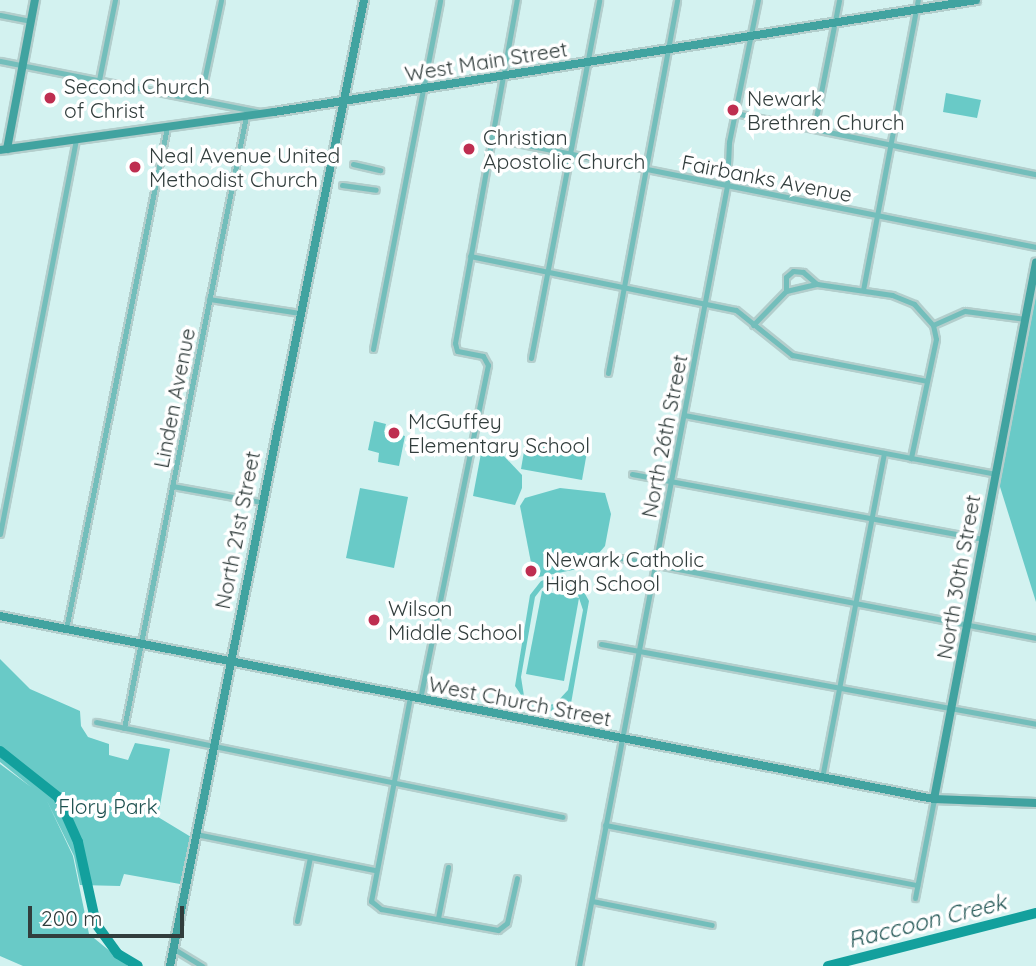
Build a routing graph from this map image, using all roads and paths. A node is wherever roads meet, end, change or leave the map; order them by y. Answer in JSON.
{"nodes":[{"id":1,"x":35,"y":0,"type":"edge"},
{"id":2,"x":115,"y":0,"type":"edge"},
{"id":3,"x":221,"y":0,"type":"edge"},
{"id":4,"x":364,"y":0,"type":"edge"},
{"id":5,"x":440,"y":0,"type":"edge"},
{"id":6,"x":517,"y":0,"type":"edge"},
{"id":7,"x":599,"y":0,"type":"edge"},
{"id":8,"x":677,"y":0,"type":"edge"},
{"id":9,"x":758,"y":0,"type":"edge"},
{"id":10,"x":839,"y":0,"type":"edge"},
{"id":11,"x":919,"y":0,"type":"edge"},
{"id":12,"x":976,"y":0,"type":"edge"},
{"id":13,"x":917,"y":10,"type":"junction"},
{"id":14,"x":0,"y":15,"type":"edge"},
{"id":15,"x":31,"y":21,"type":"junction"},
{"id":16,"x":834,"y":23,"type":"junction"},
{"id":17,"x":751,"y":36,"type":"junction"},
{"id":18,"x":669,"y":49,"type":"junction"},
{"id":19,"x":0,"y":61,"type":"edge"},
{"id":20,"x":587,"y":62,"type":"junction"},
{"id":21,"x":23,"y":65,"type":"junction"},
{"id":22,"x":504,"y":76,"type":"junction"},
{"id":23,"x":99,"y":80,"type":"junction"},
{"id":24,"x":423,"y":88,"type":"junction"},
{"id":25,"x":200,"y":100,"type":"junction"},
{"id":26,"x":341,"y":102,"type":"junction"},
{"id":27,"x":268,"y":113,"type":"junction"},
{"id":28,"x":735,"y":113,"type":"junction"},
{"id":29,"x":246,"y":116,"type":"junction"},
{"id":30,"x":167,"y":127,"type":"junction"},
{"id":31,"x":814,"y":128,"type":"junction"},
{"id":32,"x":492,"y":138,"type":"junction"},
{"id":33,"x":76,"y":140,"type":"junction"},
{"id":34,"x":890,"y":148,"type":"junction"},
{"id":35,"x":4,"y":150,"type":"edge"},
{"id":36,"x":570,"y":154,"type":"junction"},
{"id":37,"x":353,"y":164,"type":"dead end"},
{"id":38,"x":380,"y":170,"type":"dead end"},
{"id":39,"x":646,"y":170,"type":"junction"},
{"id":40,"x":1036,"y":174,"type":"edge"},
{"id":41,"x":342,"y":185,"type":"dead end"},
{"id":42,"x":727,"y":187,"type":"junction"},
{"id":43,"x":376,"y":190,"type":"dead end"},
{"id":44,"x":878,"y":216,"type":"junction"},
{"id":45,"x":1036,"y":247,"type":"edge"},
{"id":46,"x":470,"y":256,"type":"junction"},
{"id":47,"x":1036,"y":263,"type":"edge"},
{"id":48,"x":547,"y":272,"type":"junction"},
{"id":49,"x":817,"y":284,"type":"junction"},
{"id":50,"x":624,"y":289,"type":"junction"},
{"id":51,"x":863,"y":290,"type":"junction"},
{"id":52,"x":786,"y":292,"type":"junction"},
{"id":53,"x":209,"y":299,"type":"junction"},
{"id":54,"x":705,"y":303,"type":"junction"},
{"id":55,"x":299,"y":313,"type":"junction"},
{"id":56,"x":1025,"y":319,"type":"junction"},
{"id":57,"x":753,"y":325,"type":"junction"},
{"id":58,"x":933,"y":325,"type":"junction"},
{"id":59,"x":373,"y":349,"type":"dead end"},
{"id":60,"x":531,"y":358,"type":"dead end"},
{"id":61,"x":608,"y":373,"type":"dead end"},
{"id":62,"x":927,"y":381,"type":"junction"},
{"id":63,"x":684,"y":415,"type":"junction"},
{"id":64,"x":884,"y":453,"type":"junction"},
{"id":65,"x":911,"y":458,"type":"junction"},
{"id":66,"x":632,"y":474,"type":"dead end"},
{"id":67,"x":995,"y":474,"type":"junction"},
{"id":68,"x":671,"y":482,"type":"junction"},
{"id":69,"x":172,"y":486,"type":"junction"},
{"id":70,"x":261,"y":502,"type":"junction"},
{"id":71,"x":872,"y":519,"type":"junction"},
{"id":72,"x":0,"y":534,"type":"edge"},
{"id":73,"x":983,"y":540,"type":"junction"},
{"id":74,"x":621,"y":558,"type":"dead end"},
{"id":75,"x":655,"y":565,"type":"junction"},
{"id":76,"x":855,"y":603,"type":"junction"},
{"id":77,"x":0,"y":616,"type":"edge"},
{"id":78,"x":967,"y":625,"type":"junction"},
{"id":79,"x":66,"y":629,"type":"junction"},
{"id":80,"x":1036,"y":638,"type":"edge"},
{"id":81,"x":141,"y":644,"type":"junction"},
{"id":82,"x":601,"y":644,"type":"dead end"},
{"id":83,"x":639,"y":651,"type":"junction"},
{"id":84,"x":229,"y":662,"type":"junction"},
{"id":85,"x":839,"y":688,"type":"junction"},
{"id":86,"x":410,"y":697,"type":"junction"},
{"id":87,"x":420,"y":699,"type":"junction"},
{"id":88,"x":952,"y":709,"type":"junction"},
{"id":89,"x":96,"y":722,"type":"dead end"},
{"id":90,"x":1036,"y":724,"type":"edge"},
{"id":91,"x":124,"y":728,"type":"junction"},
{"id":92,"x":622,"y":738,"type":"junction"},
{"id":93,"x":212,"y":747,"type":"junction"},
{"id":94,"x":822,"y":778,"type":"junction"},
{"id":95,"x":392,"y":783,"type":"junction"},
{"id":96,"x":934,"y":799,"type":"junction"},
{"id":97,"x":1036,"y":803,"type":"edge"},
{"id":98,"x":562,"y":817,"type":"dead end"},
{"id":99,"x":605,"y":825,"type":"junction"},
{"id":100,"x":196,"y":834,"type":"junction"},
{"id":101,"x":310,"y":857,"type":"junction"},
{"id":102,"x":448,"y":867,"type":"dead end"},
{"id":103,"x":374,"y":870,"type":"junction"},
{"id":104,"x":517,"y":878,"type":"dead end"},
{"id":105,"x":917,"y":885,"type":"junction"},
{"id":106,"x":915,"y":898,"type":"dead end"},
{"id":107,"x":592,"y":901,"type":"junction"},
{"id":108,"x":438,"y":918,"type":"junction"},
{"id":109,"x":297,"y":921,"type":"dead end"},
{"id":110,"x":712,"y":925,"type":"dead end"},
{"id":111,"x":174,"y":949,"type":"junction"},
{"id":112,"x":170,"y":966,"type":"edge"},
{"id":113,"x":202,"y":966,"type":"edge"},
{"id":114,"x":579,"y":966,"type":"edge"}],
"edges":[{"from":1,"to":15,"type":"main road"},
{"from":2,"to":23,"type":"street"},
{"from":3,"to":25,"type":"street"},
{"from":4,"to":26,"type":"main road","name":"North 21st Street"},
{"from":5,"to":24,"type":"street"},
{"from":6,"to":22,"type":"street"},
{"from":7,"to":20,"type":"street"},
{"from":8,"to":18,"type":"street"},
{"from":9,"to":17,"type":"street","name":"North 26th Street"},
{"from":10,"to":16,"type":"street"},
{"from":11,"to":13,"type":"street"},
{"from":12,"to":13,"type":"main road","name":"West Main Street"},
{"from":13,"to":16,"type":"main road","name":"West Main Street"},
{"from":13,"to":34,"type":"street"},
{"from":14,"to":15,"type":"street"},
{"from":15,"to":21,"type":"main road"},
{"from":16,"to":17,"type":"main road","name":"West Main Street"},
{"from":16,"to":31,"type":"street"},
{"from":17,"to":18,"type":"main road","name":"West Main Street"},
{"from":17,"to":28,"type":"street","name":"North 26th Street"},
{"from":18,"to":20,"type":"main road","name":"West Main Street"},
{"from":18,"to":39,"type":"street"},
{"from":19,"to":21,"type":"street"},
{"from":20,"to":22,"type":"main road","name":"West Main Street"},
{"from":20,"to":36,"type":"street"},
{"from":21,"to":23,"type":"street"},
{"from":21,"to":35,"type":"main road"},
{"from":22,"to":24,"type":"main road","name":"West Main Street"},
{"from":22,"to":32,"type":"street"},
{"from":23,"to":25,"type":"street"},
{"from":24,"to":26,"type":"main road","name":"West Main Street"},
{"from":24,"to":59,"type":"street"},
{"from":25,"to":27,"type":"street"},
{"from":26,"to":27,"type":"main road","name":"West Main Street"},
{"from":26,"to":55,"type":"main road","name":"North 21st Street"},
{"from":27,"to":29,"type":"main road","name":"West Main Street"},
{"from":28,"to":31,"type":"street"},
{"from":28,"to":42,"type":"street","name":"North 26th Street"},
{"from":29,"to":30,"type":"main road","name":"West Main Street"},
{"from":29,"to":53,"type":"street","name":"Linden Avenue"},
{"from":30,"to":33,"type":"main road","name":"West Main Street"},
{"from":30,"to":79,"type":"street"},
{"from":31,"to":34,"type":"street"},
{"from":32,"to":36,"type":"street","name":"Fairbanks Avenue"},
{"from":32,"to":46,"type":"street"},
{"from":33,"to":35,"type":"main road","name":"West Main Street"},
{"from":33,"to":72,"type":"street"},
{"from":34,"to":40,"type":"street"},
{"from":34,"to":44,"type":"street"},
{"from":36,"to":39,"type":"street","name":"Fairbanks Avenue"},
{"from":36,"to":48,"type":"street"},
{"from":37,"to":38,"type":"street"},
{"from":39,"to":42,"type":"street","name":"Fairbanks Avenue"},
{"from":39,"to":50,"type":"street"},
{"from":41,"to":43,"type":"street"},
{"from":42,"to":44,"type":"street","name":"Fairbanks Avenue"},
{"from":42,"to":54,"type":"street","name":"North 26th Street"},
{"from":44,"to":45,"type":"street","name":"Fairbanks Avenue"},
{"from":44,"to":51,"type":"street"},
{"from":46,"to":48,"type":"street"},
{"from":46,"to":87,"type":"street"},
{"from":47,"to":56,"type":"main road","name":"North 30th Street"},
{"from":48,"to":50,"type":"street"},
{"from":48,"to":60,"type":"street"},
{"from":49,"to":51,"type":"street"},
{"from":49,"to":52,"type":"street"},
{"from":49,"to":52,"type":"street"},
{"from":50,"to":54,"type":"street"},
{"from":50,"to":61,"type":"street"},
{"from":51,"to":58,"type":"street"},
{"from":52,"to":57,"type":"street"},
{"from":53,"to":55,"type":"street"},
{"from":53,"to":69,"type":"street","name":"Linden Avenue"},
{"from":54,"to":57,"type":"street"},
{"from":54,"to":63,"type":"street","name":"North 26th Street"},
{"from":55,"to":70,"type":"main road","name":"North 21st Street"},
{"from":56,"to":58,"type":"street"},
{"from":56,"to":67,"type":"main road","name":"North 30th Street"},
{"from":57,"to":62,"type":"street"},
{"from":58,"to":62,"type":"street"},
{"from":62,"to":65,"type":"street"},
{"from":63,"to":64,"type":"street"},
{"from":63,"to":68,"type":"street","name":"North 26th Street"},
{"from":64,"to":65,"type":"street"},
{"from":64,"to":71,"type":"street"},
{"from":65,"to":67,"type":"street"},
{"from":66,"to":68,"type":"street"},
{"from":67,"to":73,"type":"main road","name":"North 30th Street"},
{"from":68,"to":71,"type":"street"},
{"from":68,"to":75,"type":"street","name":"North 26th Street"},
{"from":69,"to":70,"type":"street"},
{"from":69,"to":81,"type":"street","name":"Linden Avenue"},
{"from":70,"to":84,"type":"main road","name":"North 21st Street"},
{"from":71,"to":73,"type":"street"},
{"from":71,"to":76,"type":"street"},
{"from":73,"to":78,"type":"main road","name":"North 30th Street"},
{"from":74,"to":75,"type":"street"},
{"from":75,"to":76,"type":"street"},
{"from":75,"to":83,"type":"street","name":"North 26th Street"},
{"from":76,"to":78,"type":"street"},
{"from":76,"to":85,"type":"street"},
{"from":77,"to":79,"type":"main road","name":"West Church Street"},
{"from":78,"to":80,"type":"street"},
{"from":78,"to":88,"type":"main road","name":"North 30th Street"},
{"from":79,"to":81,"type":"main road","name":"West Church Street"},
{"from":81,"to":84,"type":"main road","name":"West Church Street"},
{"from":81,"to":91,"type":"street","name":"Linden Avenue"},
{"from":82,"to":83,"type":"street"},
{"from":83,"to":85,"type":"street"},
{"from":83,"to":92,"type":"street","name":"North 26th Street"},
{"from":84,"to":86,"type":"main road","name":"West Church Street"},
{"from":84,"to":93,"type":"main road","name":"North 21st Street"},
{"from":85,"to":88,"type":"street"},
{"from":85,"to":94,"type":"street"},
{"from":86,"to":87,"type":"main road","name":"West Church Street"},
{"from":86,"to":95,"type":"street"},
{"from":87,"to":92,"type":"main road","name":"West Church Street"},
{"from":88,"to":90,"type":"street"},
{"from":88,"to":96,"type":"main road","name":"North 30th Street"},
{"from":89,"to":91,"type":"street"},
{"from":91,"to":93,"type":"street"},
{"from":92,"to":94,"type":"main road","name":"West Church Street"},
{"from":92,"to":99,"type":"street","name":"North 26th Street"},
{"from":93,"to":95,"type":"street"},
{"from":93,"to":100,"type":"main road","name":"North 21st Street"},
{"from":94,"to":96,"type":"main road","name":"West Church Street"},
{"from":95,"to":98,"type":"street"},
{"from":95,"to":103,"type":"street"},
{"from":96,"to":97,"type":"main road","name":"West Church Street"},
{"from":96,"to":105,"type":"street","name":"North 30th Street"},
{"from":99,"to":105,"type":"street"},
{"from":99,"to":107,"type":"street","name":"North 26th Street"},
{"from":100,"to":101,"type":"street"},
{"from":100,"to":111,"type":"main road","name":"North 21st Street"},
{"from":101,"to":103,"type":"street"},
{"from":101,"to":109,"type":"street"},
{"from":102,"to":108,"type":"street"},
{"from":103,"to":108,"type":"street"},
{"from":104,"to":108,"type":"street"},
{"from":105,"to":106,"type":"street","name":"North 30th Street"},
{"from":107,"to":110,"type":"street"},
{"from":107,"to":114,"type":"street","name":"North 26th Street"},
{"from":111,"to":112,"type":"main road","name":"North 21st Street"},
{"from":111,"to":113,"type":"street"}]}
